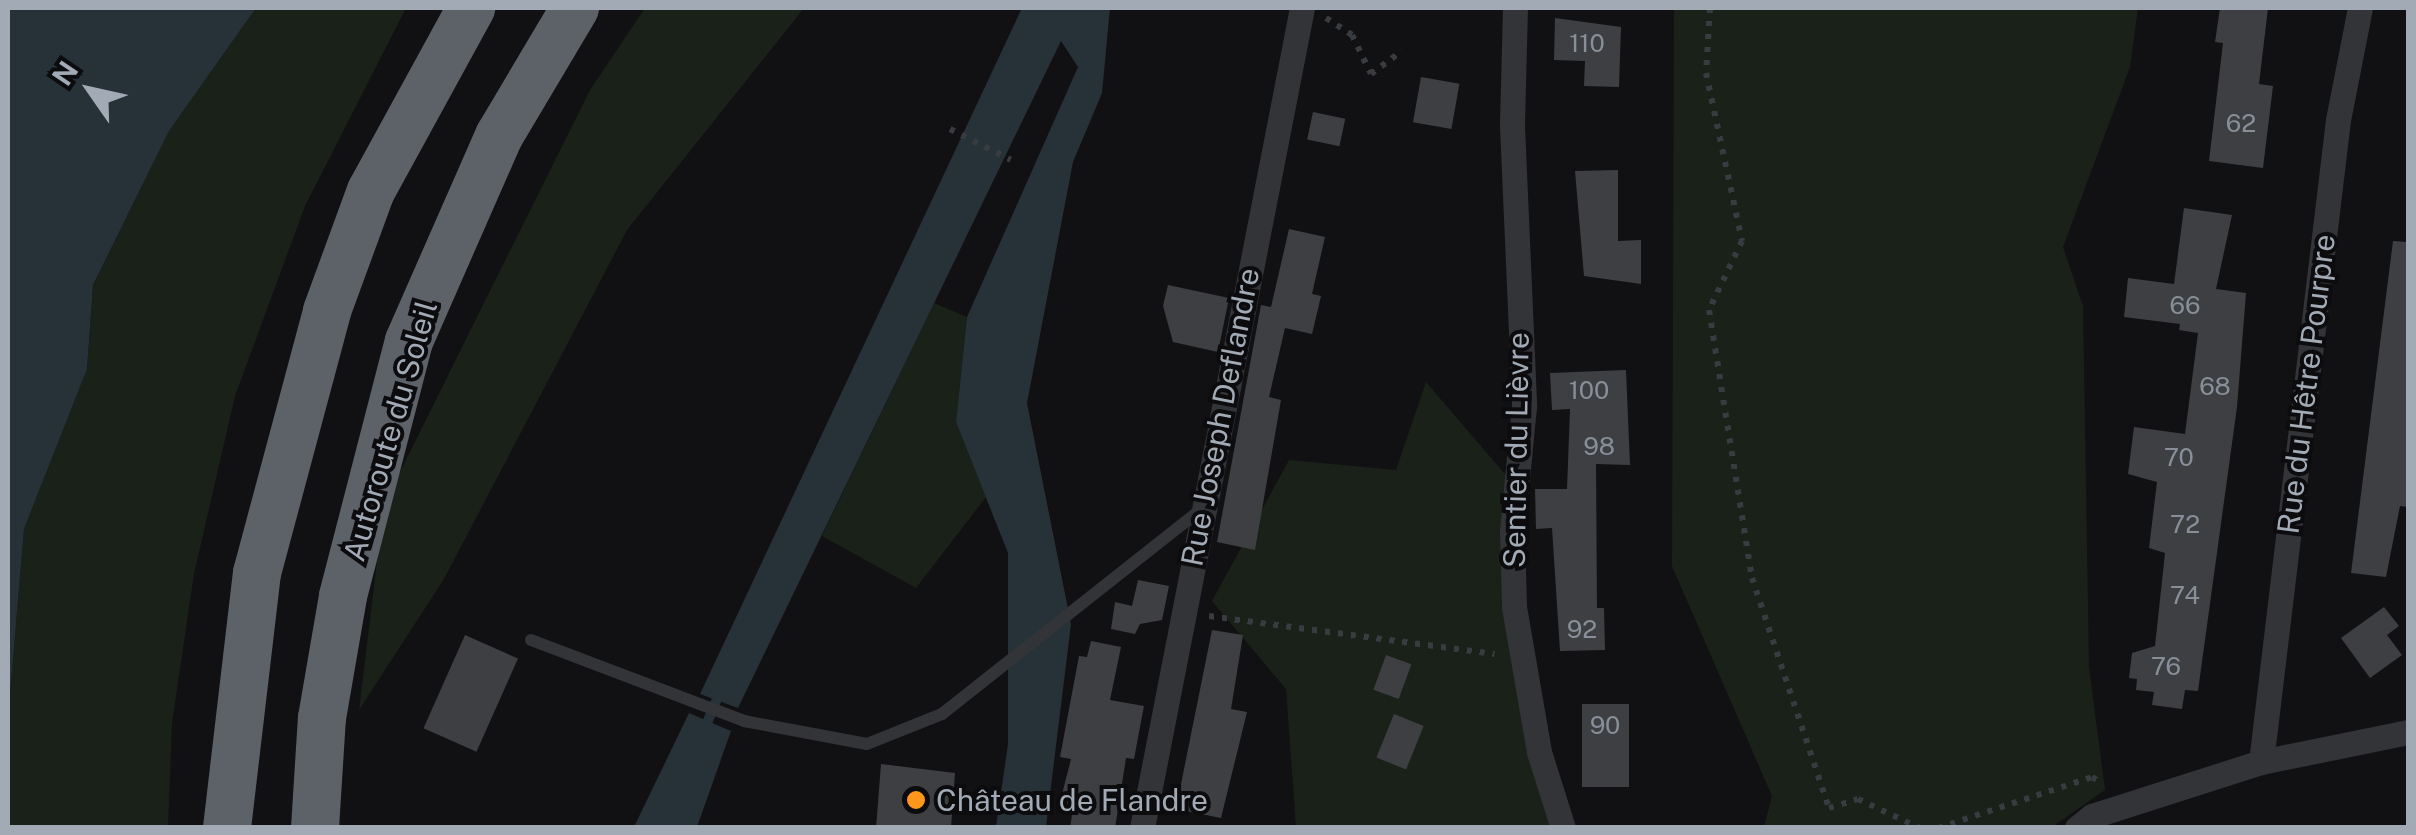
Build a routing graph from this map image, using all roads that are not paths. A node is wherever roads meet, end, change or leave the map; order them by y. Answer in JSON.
{"nodes":[{"id":1,"x":471,"y":8,"type":"edge"},
{"id":2,"x":575,"y":8,"type":"edge"},
{"id":3,"x":1302,"y":8,"type":"edge"},
{"id":4,"x":1515,"y":8,"type":"edge"},
{"id":5,"x":2360,"y":8,"type":"edge"},
{"id":6,"x":1200,"y":510,"type":"junction"},
{"id":7,"x":531,"y":640,"type":"dead end"},
{"id":8,"x":2408,"y":732,"type":"edge"},
{"id":9,"x":2261,"y":762,"type":"junction"},
{"id":10,"x":226,"y":828,"type":"edge"},
{"id":11,"x":315,"y":828,"type":"edge"},
{"id":12,"x":1142,"y":828,"type":"edge"},
{"id":13,"x":1562,"y":828,"type":"edge"},
{"id":14,"x":2077,"y":828,"type":"edge"}],
"edges":[{"from":1,"to":10,"type":"highway"},
{"from":2,"to":11,"type":"highway","name":"Autoroute du Soleil"},
{"from":3,"to":6,"type":"street","name":"Rue Joseph Deflandre"},
{"from":4,"to":13,"type":"street","name":"Sentier du Lièvre"},
{"from":5,"to":9,"type":"street","name":"Rue du Hêtre Pourpre"},
{"from":6,"to":7,"type":"lane"},
{"from":6,"to":12,"type":"street","name":"Rue Joseph Deflandre"},
{"from":8,"to":9,"type":"street"},
{"from":9,"to":14,"type":"street"}]}
